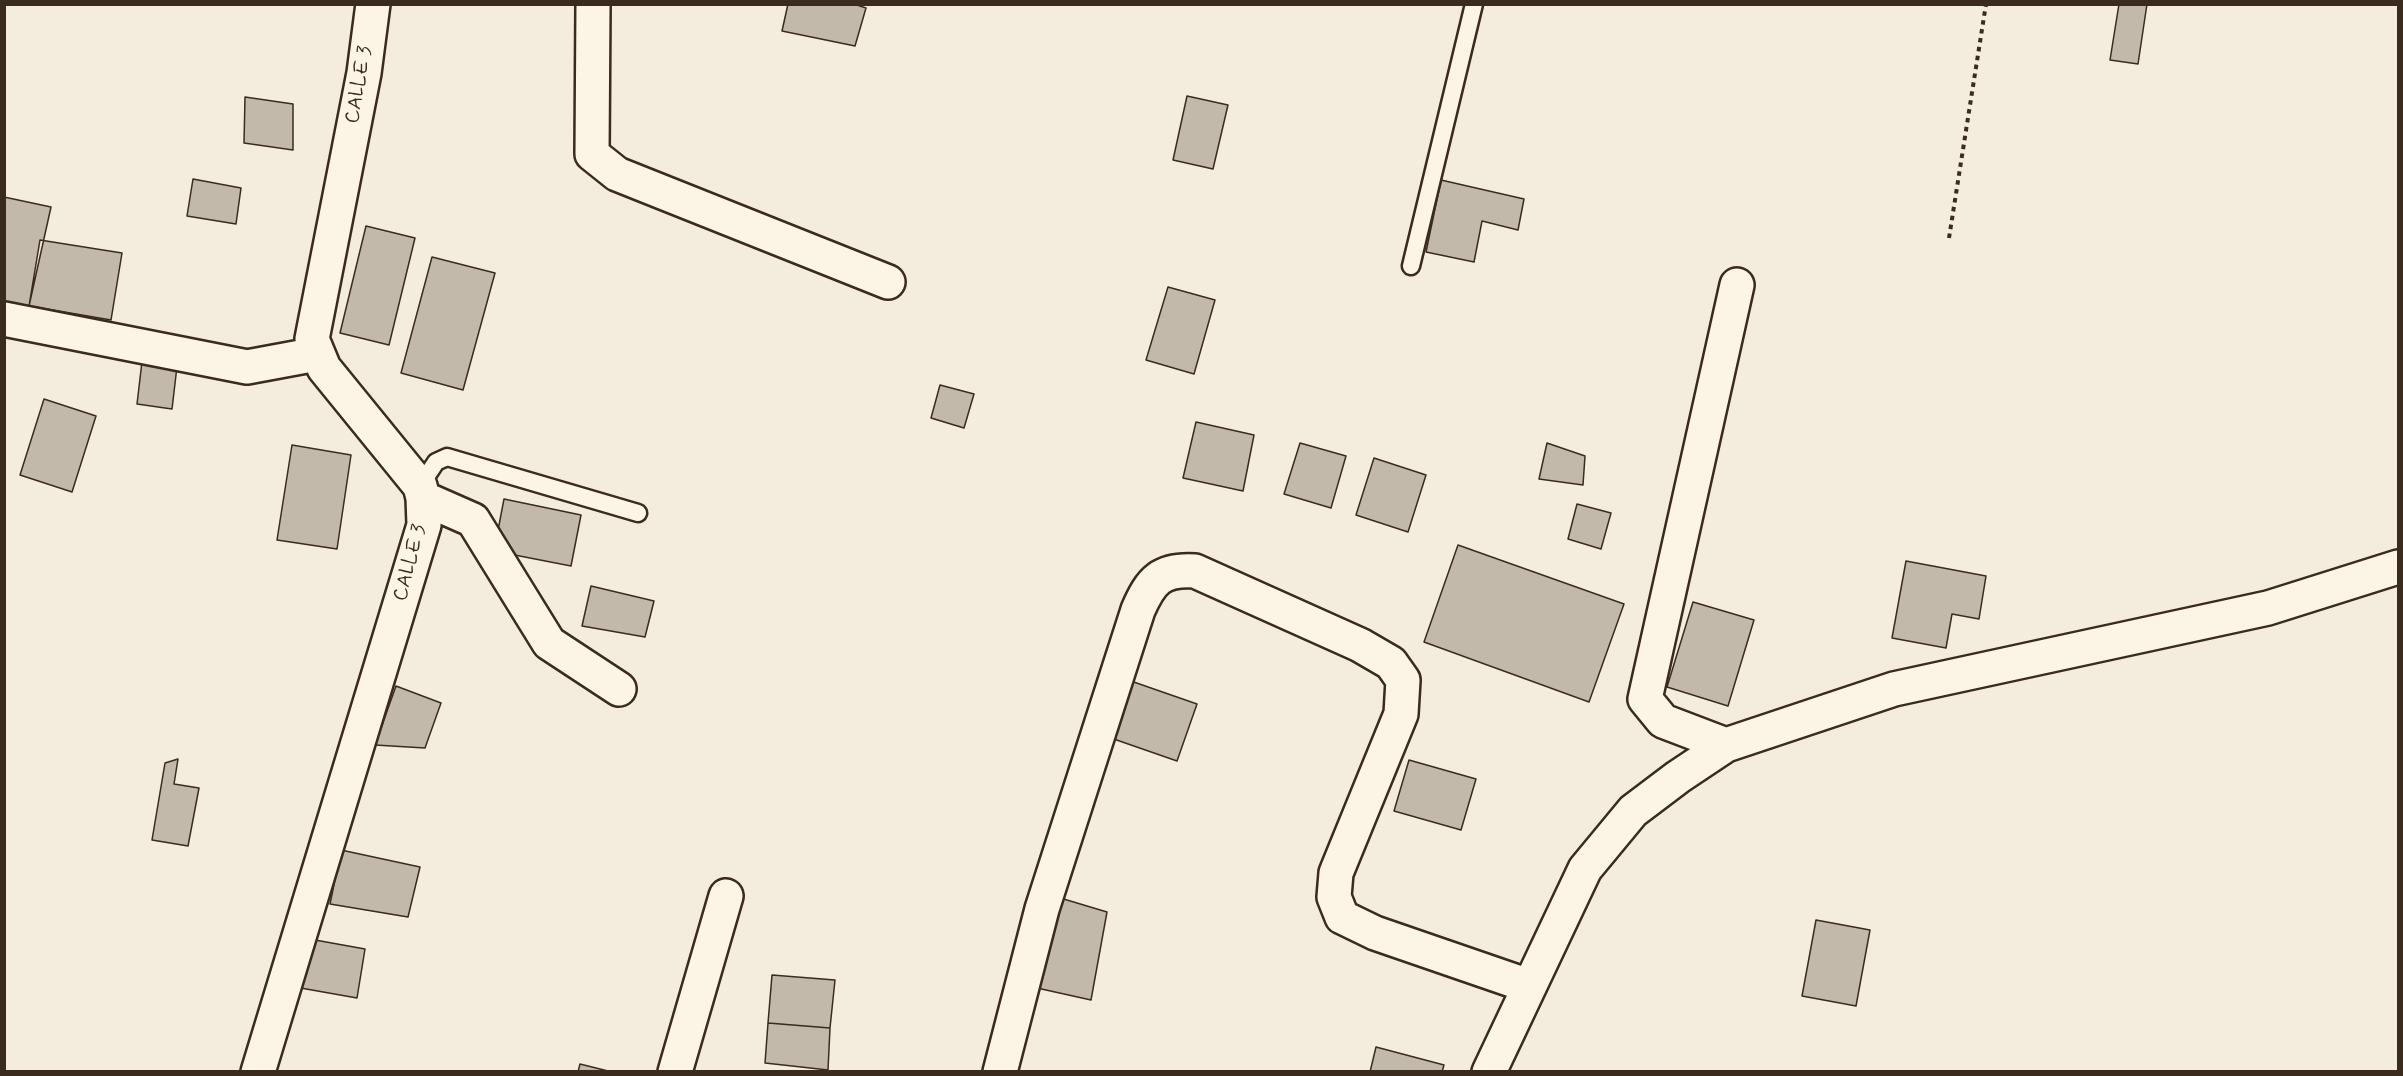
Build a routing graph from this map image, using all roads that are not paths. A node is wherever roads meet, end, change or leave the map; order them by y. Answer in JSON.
{"nodes":[{"id":1,"x":373,"y":4,"type":"edge"},
{"id":2,"x":593,"y":4,"type":"edge"},
{"id":3,"x":1474,"y":4,"type":"edge"},
{"id":4,"x":1411,"y":266,"type":"dead end"},
{"id":5,"x":888,"y":282,"type":"dead end"},
{"id":6,"x":1737,"y":285,"type":"dead end"},
{"id":7,"x":4,"y":319,"type":"edge"},
{"id":8,"x":317,"y":354,"type":"junction"},
{"id":9,"x":422,"y":492,"type":"junction"},
{"id":10,"x":638,"y":513,"type":"dead end"},
{"id":11,"x":2398,"y":567,"type":"edge"},
{"id":12,"x":619,"y":689,"type":"dead end"},
{"id":13,"x":1726,"y":745,"type":"junction"},
{"id":14,"x":726,"y":896,"type":"dead end"},
{"id":15,"x":1529,"y":986,"type":"junction"},
{"id":16,"x":258,"y":1071,"type":"edge"},
{"id":17,"x":675,"y":1071,"type":"edge"},
{"id":18,"x":1000,"y":1071,"type":"edge"},
{"id":19,"x":1489,"y":1071,"type":"edge"}],
"edges":[{"from":1,"to":8,"type":"street","name":"CALLE 3"},
{"from":2,"to":5,"type":"street"},
{"from":3,"to":4,"type":"lane"},
{"from":6,"to":13,"type":"street"},
{"from":7,"to":8,"type":"street"},
{"from":8,"to":9,"type":"street","name":"CALLE 3"},
{"from":9,"to":10,"type":"lane"},
{"from":9,"to":12,"type":"street"},
{"from":9,"to":16,"type":"street","name":"CALLE 3"},
{"from":11,"to":13,"type":"street"},
{"from":13,"to":15,"type":"street"},
{"from":14,"to":17,"type":"street"},
{"from":15,"to":18,"type":"street"},
{"from":15,"to":19,"type":"street"}]}
